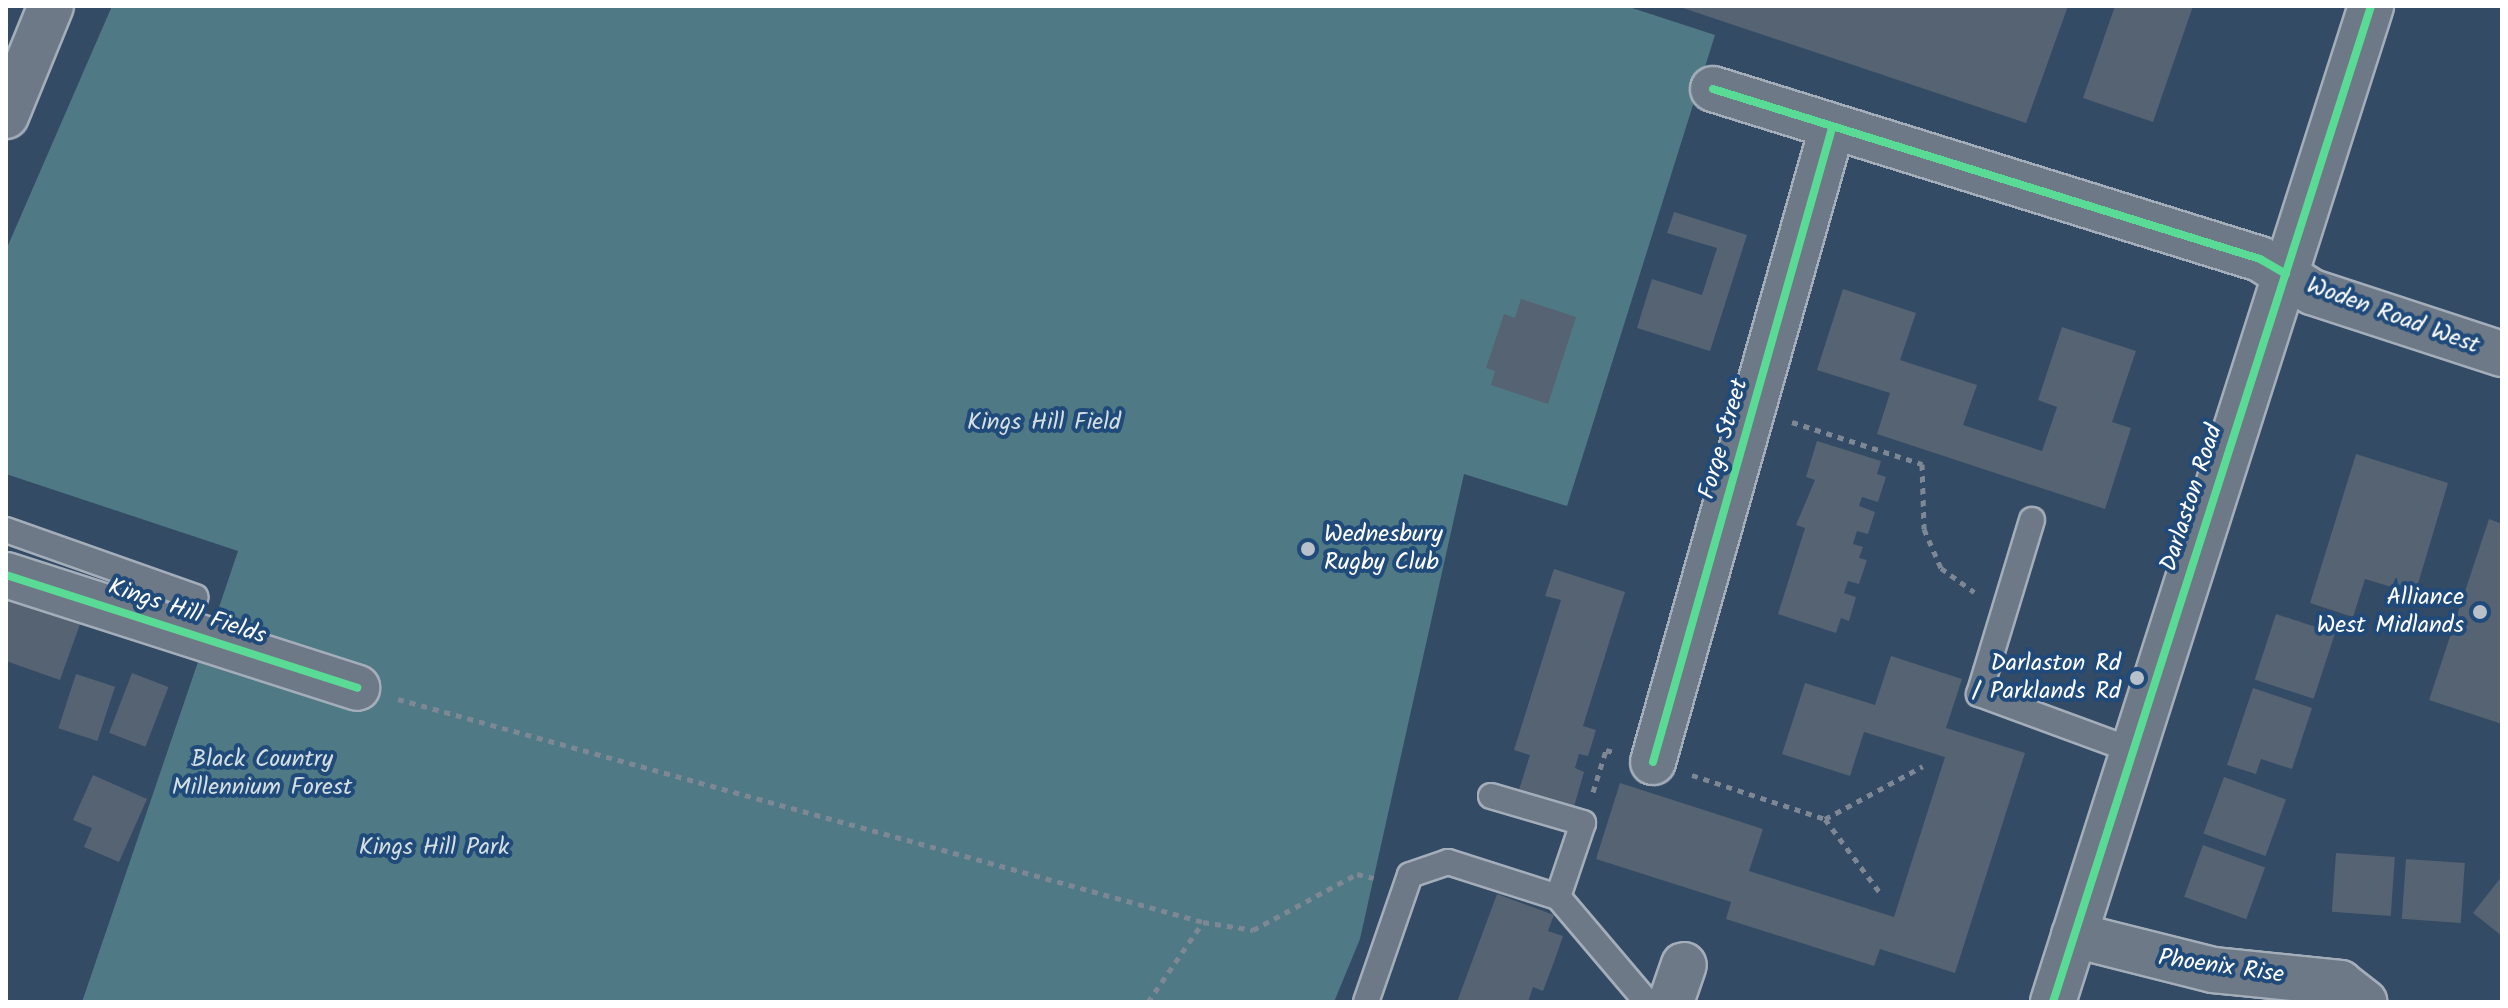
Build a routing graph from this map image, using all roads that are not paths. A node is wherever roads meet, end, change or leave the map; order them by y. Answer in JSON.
{"nodes":[{"id":1,"x":51,"y":6,"type":"edge"},
{"id":2,"x":2371,"y":6,"type":"edge"},
{"id":3,"x":1713,"y":89,"type":"dead end"},
{"id":4,"x":6,"y":116,"type":"edge"},
{"id":5,"x":1832,"y":128,"type":"junction"},
{"id":6,"x":2286,"y":274,"type":"junction"},
{"id":7,"x":2502,"y":354,"type":"edge"},
{"id":8,"x":2032,"y":520,"type":"dead end"},
{"id":9,"x":6,"y":530,"type":"edge"},
{"id":10,"x":6,"y":575,"type":"edge"},
{"id":11,"x":195,"y":597,"type":"dead end"},
{"id":12,"x":357,"y":688,"type":"road end"},
{"id":13,"x":2131,"y":750,"type":"junction"},
{"id":14,"x":1653,"y":762,"type":"road end"},
{"id":15,"x":1491,"y":796,"type":"dead end"},
{"id":16,"x":1558,"y":897,"type":"junction"},
{"id":17,"x":2074,"y":935,"type":"junction"},
{"id":18,"x":1366,"y":1002,"type":"edge"},
{"id":19,"x":1647,"y":1002,"type":"edge"},
{"id":20,"x":2053,"y":1002,"type":"edge"},
{"id":21,"x":2364,"y":1002,"type":"edge"}],
"edges":[{"from":1,"to":4,"type":"street"},
{"from":2,"to":6,"type":"street","name":"Darlaston Road"},
{"from":3,"to":5,"type":"street"},
{"from":5,"to":6,"type":"street"},
{"from":5,"to":14,"type":"street","name":"Forge Street"},
{"from":6,"to":7,"type":"street","name":"Woden Road West"},
{"from":6,"to":13,"type":"street","name":"Darlaston Road"},
{"from":8,"to":13,"type":"lane"},
{"from":9,"to":11,"type":"lane"},
{"from":10,"to":12,"type":"street","name":"Kings Hill Fields"},
{"from":13,"to":17,"type":"street","name":"Darlaston Road"},
{"from":15,"to":16,"type":"lane"},
{"from":16,"to":18,"type":"lane"},
{"from":16,"to":19,"type":"lane"},
{"from":17,"to":20,"type":"street","name":"Darlaston Road"},
{"from":17,"to":21,"type":"street","name":"Phoenix Rise"}]}
